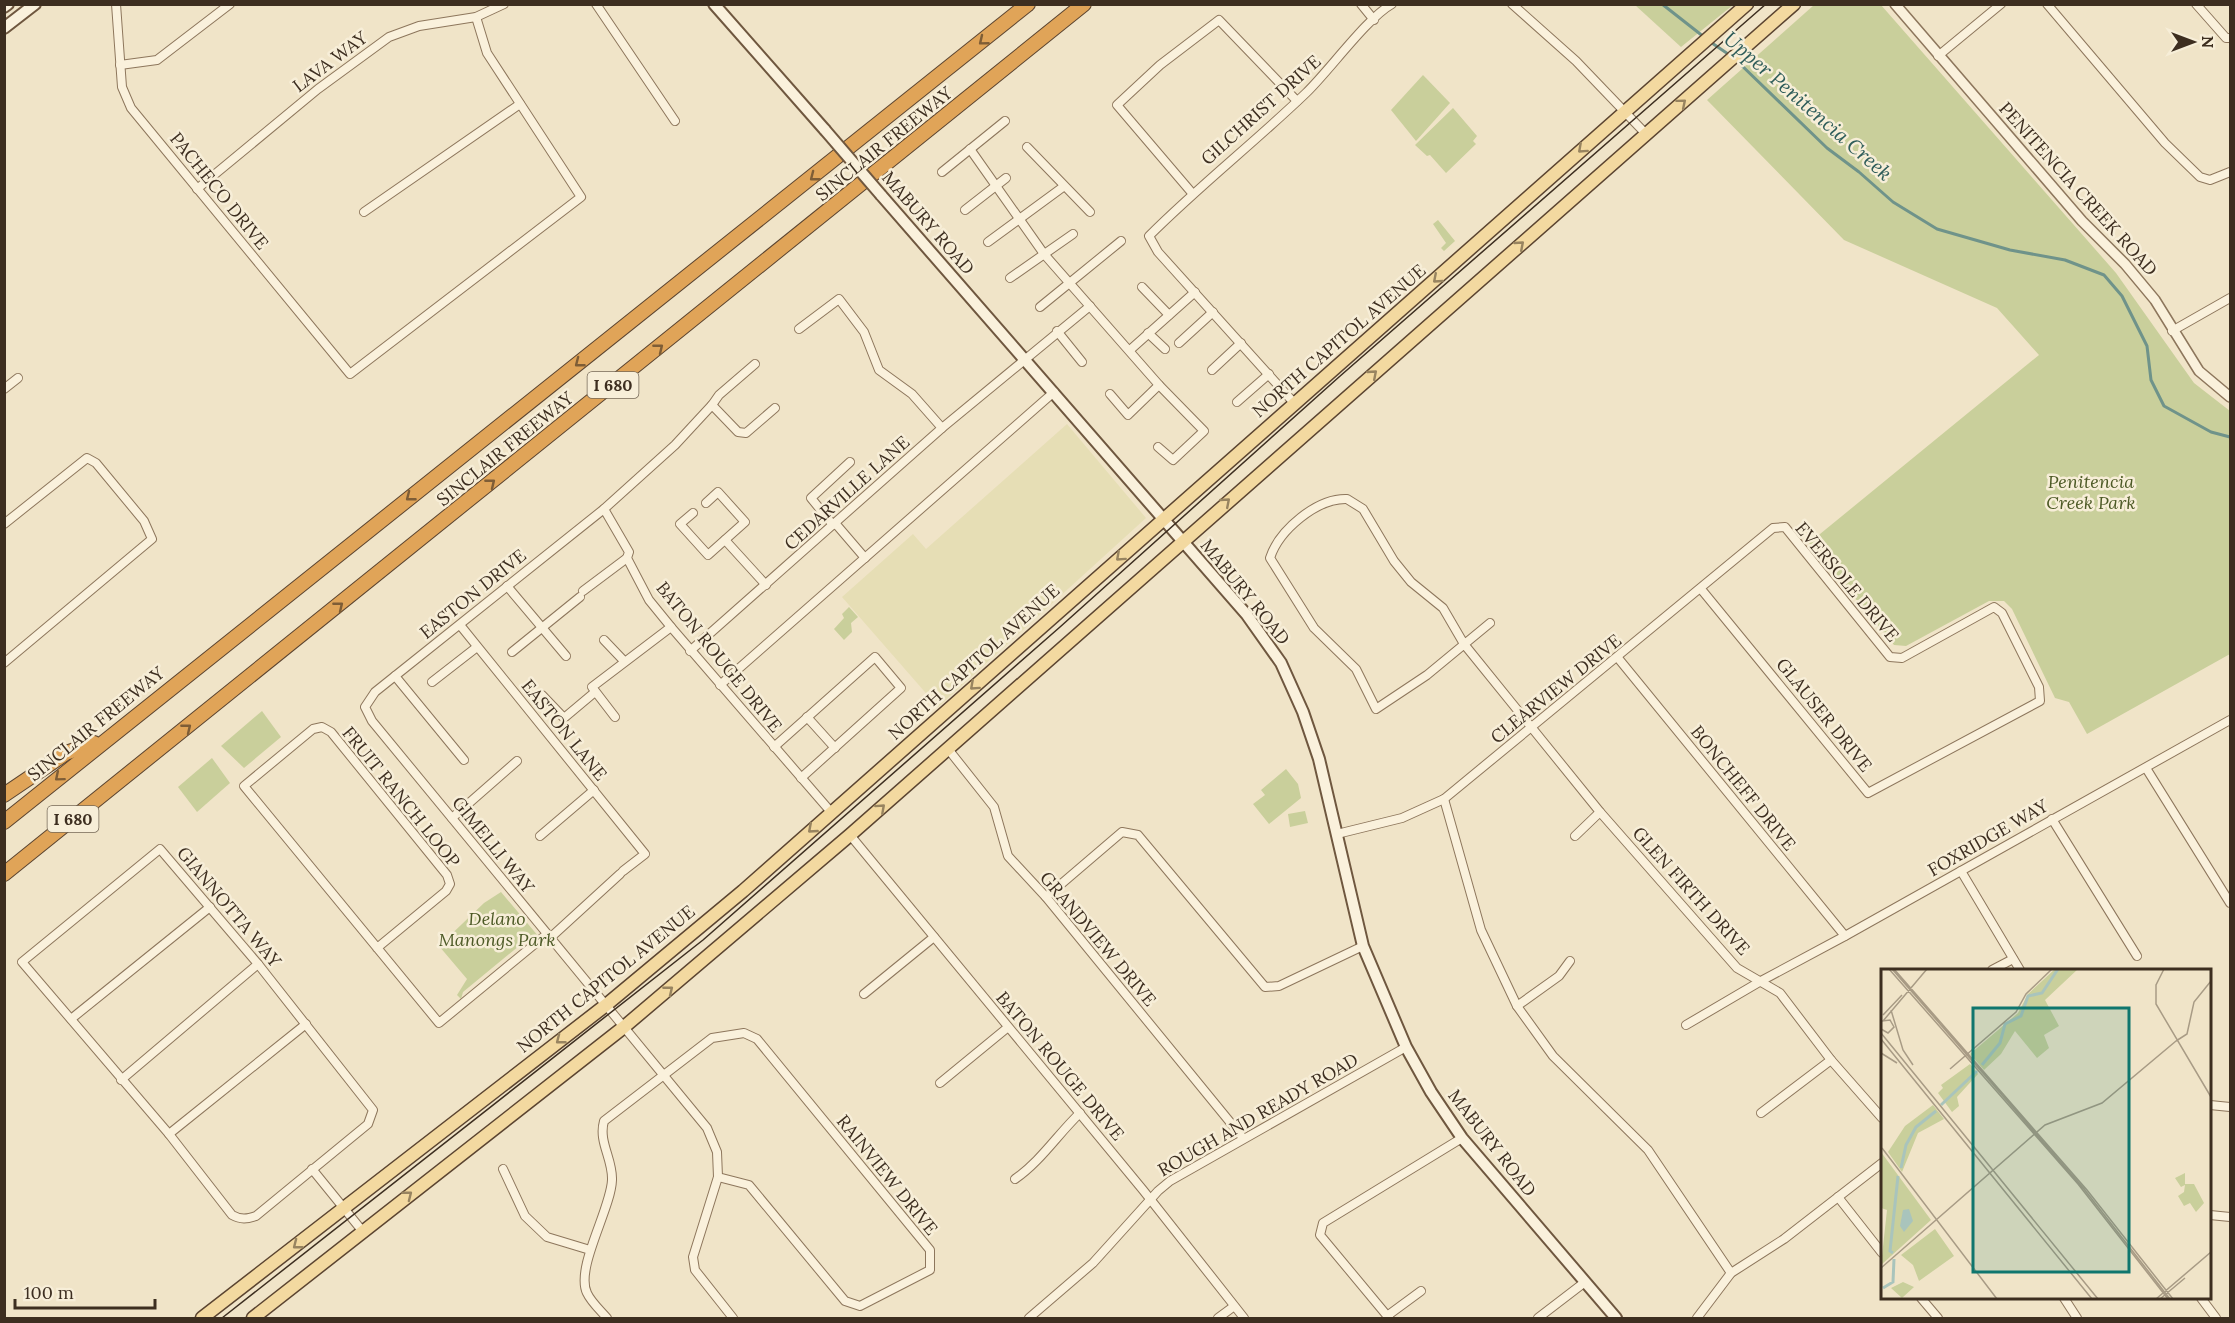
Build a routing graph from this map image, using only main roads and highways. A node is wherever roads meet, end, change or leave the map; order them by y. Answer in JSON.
{"nodes":[{"id":1,"x":35,"y":4,"type":"edge"},
{"id":2,"x":714,"y":4,"type":"edge"},
{"id":3,"x":1028,"y":4,"type":"edge"},
{"id":4,"x":1084,"y":4,"type":"edge"},
{"id":5,"x":1794,"y":4,"type":"edge"},
{"id":6,"x":1745,"y":5,"type":"edge"},
{"id":7,"x":4,"y":28,"type":"edge"},
{"id":8,"x":1163,"y":518,"type":"junction"},
{"id":9,"x":1183,"y":541,"type":"junction"},
{"id":10,"x":104,"y":740,"type":"junction"},
{"id":11,"x":141,"y":764,"type":"junction"},
{"id":12,"x":4,"y":795,"type":"edge"},
{"id":13,"x":4,"y":822,"type":"edge"},
{"id":14,"x":4,"y":874,"type":"edge"},
{"id":15,"x":4,"y":884,"type":"edge"},
{"id":16,"x":202,"y":1318,"type":"edge"},
{"id":17,"x":253,"y":1318,"type":"edge"},
{"id":18,"x":1616,"y":1318,"type":"edge"}],
"edges":[{"from":1,"to":7,"type":"main road"},
{"from":2,"to":8,"type":"main road","name":"MABURY ROAD","bridge":true},
{"from":3,"to":10,"type":"highway","name":"SINCLAIR FREEWAY","number":"I 680","one_way":true},
{"from":11,"to":4,"type":"highway","name":"SINCLAIR FREEWAY","number":"I 680","one_way":true},
{"from":9,"to":5,"type":"main road","one_way":true},
{"from":6,"to":8,"type":"main road","name":"NORTH CAPITOL AVENUE","one_way":true},
{"from":8,"to":9,"type":"main road","name":"MABURY ROAD"},
{"from":8,"to":16,"type":"main road","name":"NORTH CAPITOL AVENUE","one_way":true},
{"from":17,"to":9,"type":"main road","one_way":true},
{"from":9,"to":18,"type":"main road","name":"MABURY ROAD"},
{"from":10,"to":12,"type":"highway"},
{"from":10,"to":13,"type":"highway","name":"SINCLAIR FREEWAY","number":"I 680","one_way":true},
{"from":11,"to":14,"type":"highway","name":"SINCLAIR FREEWAY","number":"I 680"},
{"from":11,"to":15,"type":"highway"}]}
